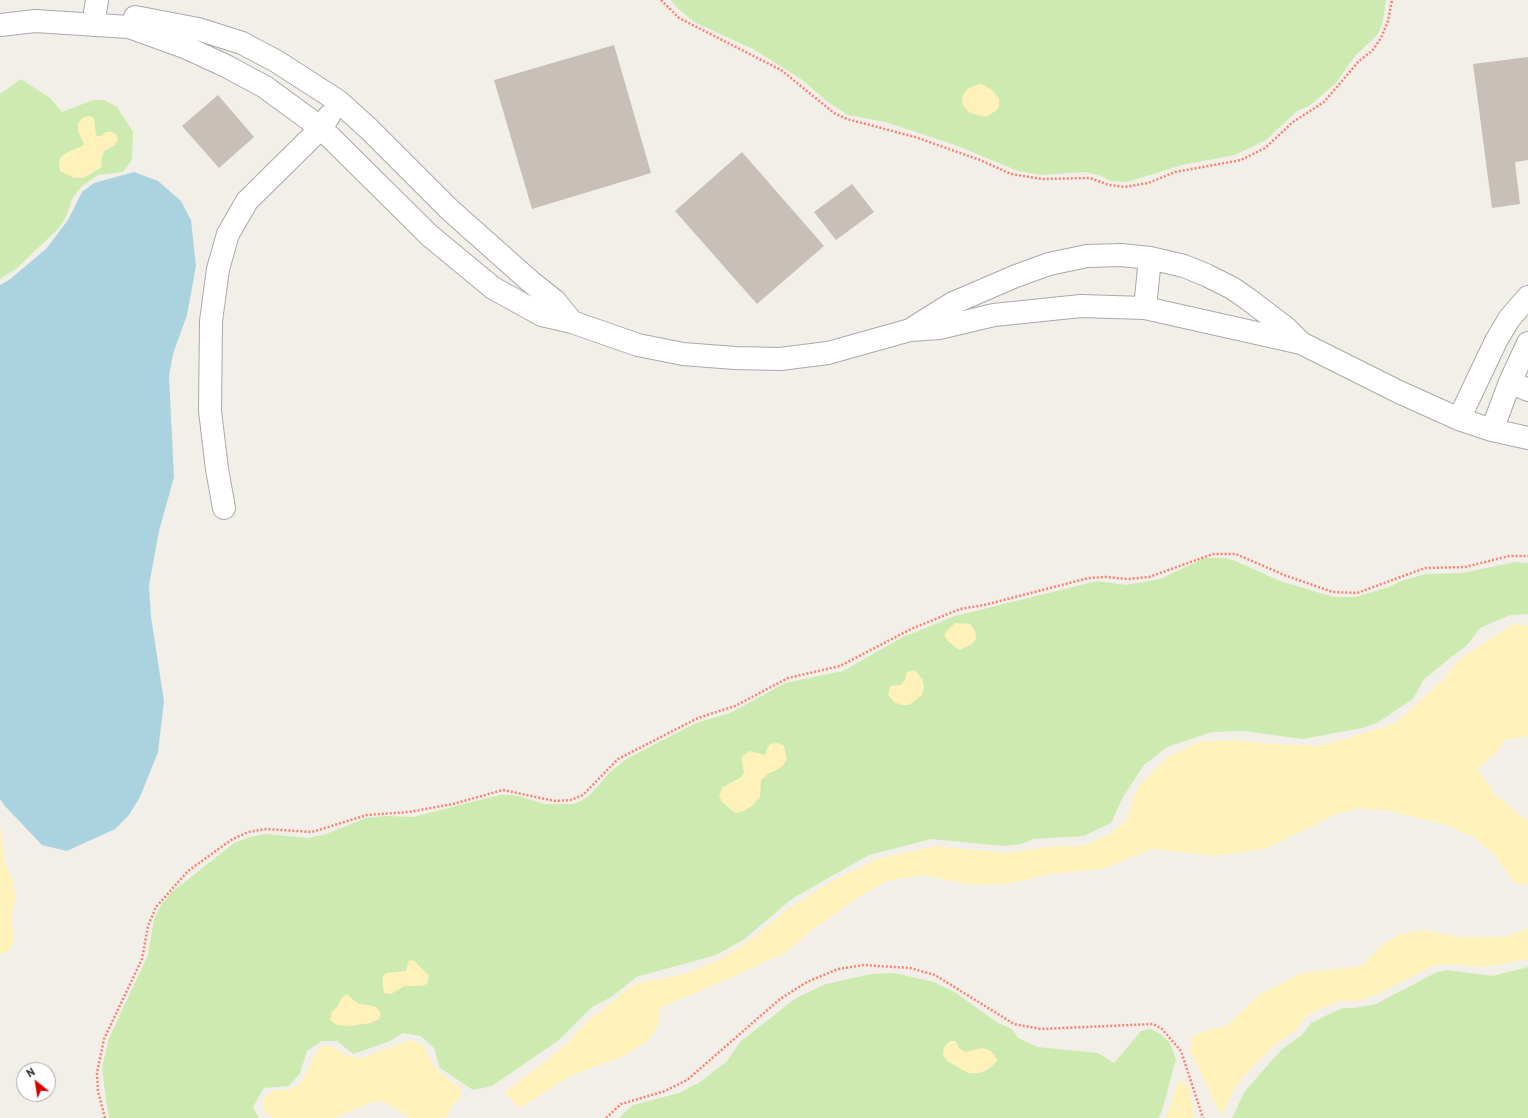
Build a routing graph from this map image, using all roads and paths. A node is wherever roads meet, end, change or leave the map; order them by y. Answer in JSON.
{"nodes":[{"id":1,"x":661,"y":0,"type":"edge"},
{"id":2,"x":1392,"y":0,"type":"edge"},
{"id":3,"x":95,"y":11,"type":"edge"},
{"id":4,"x":0,"y":15,"type":"edge"},
{"id":5,"x":132,"y":15,"type":"edge"},
{"id":6,"x":0,"y":25,"type":"edge"},
{"id":7,"x":338,"y":101,"type":"junction"},
{"id":8,"x":321,"y":128,"type":"junction"},
{"id":9,"x":1150,"y":258,"type":"junction"},
{"id":10,"x":1528,"y":297,"type":"edge"},
{"id":11,"x":1145,"y":308,"type":"junction"},
{"id":12,"x":572,"y":322,"type":"junction"},
{"id":13,"x":910,"y":330,"type":"junction"},
{"id":14,"x":1301,"y":343,"type":"junction"},
{"id":15,"x":1528,"y":343,"type":"edge"},
{"id":16,"x":1519,"y":386,"type":"edge"},
{"id":17,"x":1459,"y":419,"type":"junction"},
{"id":18,"x":1492,"y":430,"type":"junction"},
{"id":19,"x":1528,"y":438,"type":"edge"},
{"id":20,"x":224,"y":508,"type":"dead end"},
{"id":21,"x":1528,"y":556,"type":"edge"},
{"id":22,"x":105,"y":1118,"type":"edge"},
{"id":23,"x":606,"y":1118,"type":"edge"},
{"id":24,"x":1203,"y":1118,"type":"edge"}],
"edges":[{"from":1,"to":2,"type":"path"},
{"from":3,"to":4,"type":"street"},
{"from":3,"to":5,"type":"street"},
{"from":3,"to":6,"type":"street"},
{"from":5,"to":7,"type":"street"},
{"from":5,"to":8,"type":"street"},
{"from":7,"to":8,"type":"street"},
{"from":7,"to":12,"type":"street"},
{"from":8,"to":12,"type":"street"},
{"from":8,"to":20,"type":"street"},
{"from":9,"to":11,"type":"street"},
{"from":9,"to":13,"type":"street"},
{"from":9,"to":14,"type":"street"},
{"from":10,"to":17,"type":"street"},
{"from":11,"to":13,"type":"street"},
{"from":11,"to":14,"type":"street"},
{"from":12,"to":13,"type":"street"},
{"from":14,"to":17,"type":"street"},
{"from":15,"to":16,"type":"street"},
{"from":16,"to":18,"type":"street"},
{"from":17,"to":18,"type":"street"},
{"from":18,"to":19,"type":"street"},
{"from":21,"to":22,"type":"path"},
{"from":23,"to":24,"type":"path"}]}
